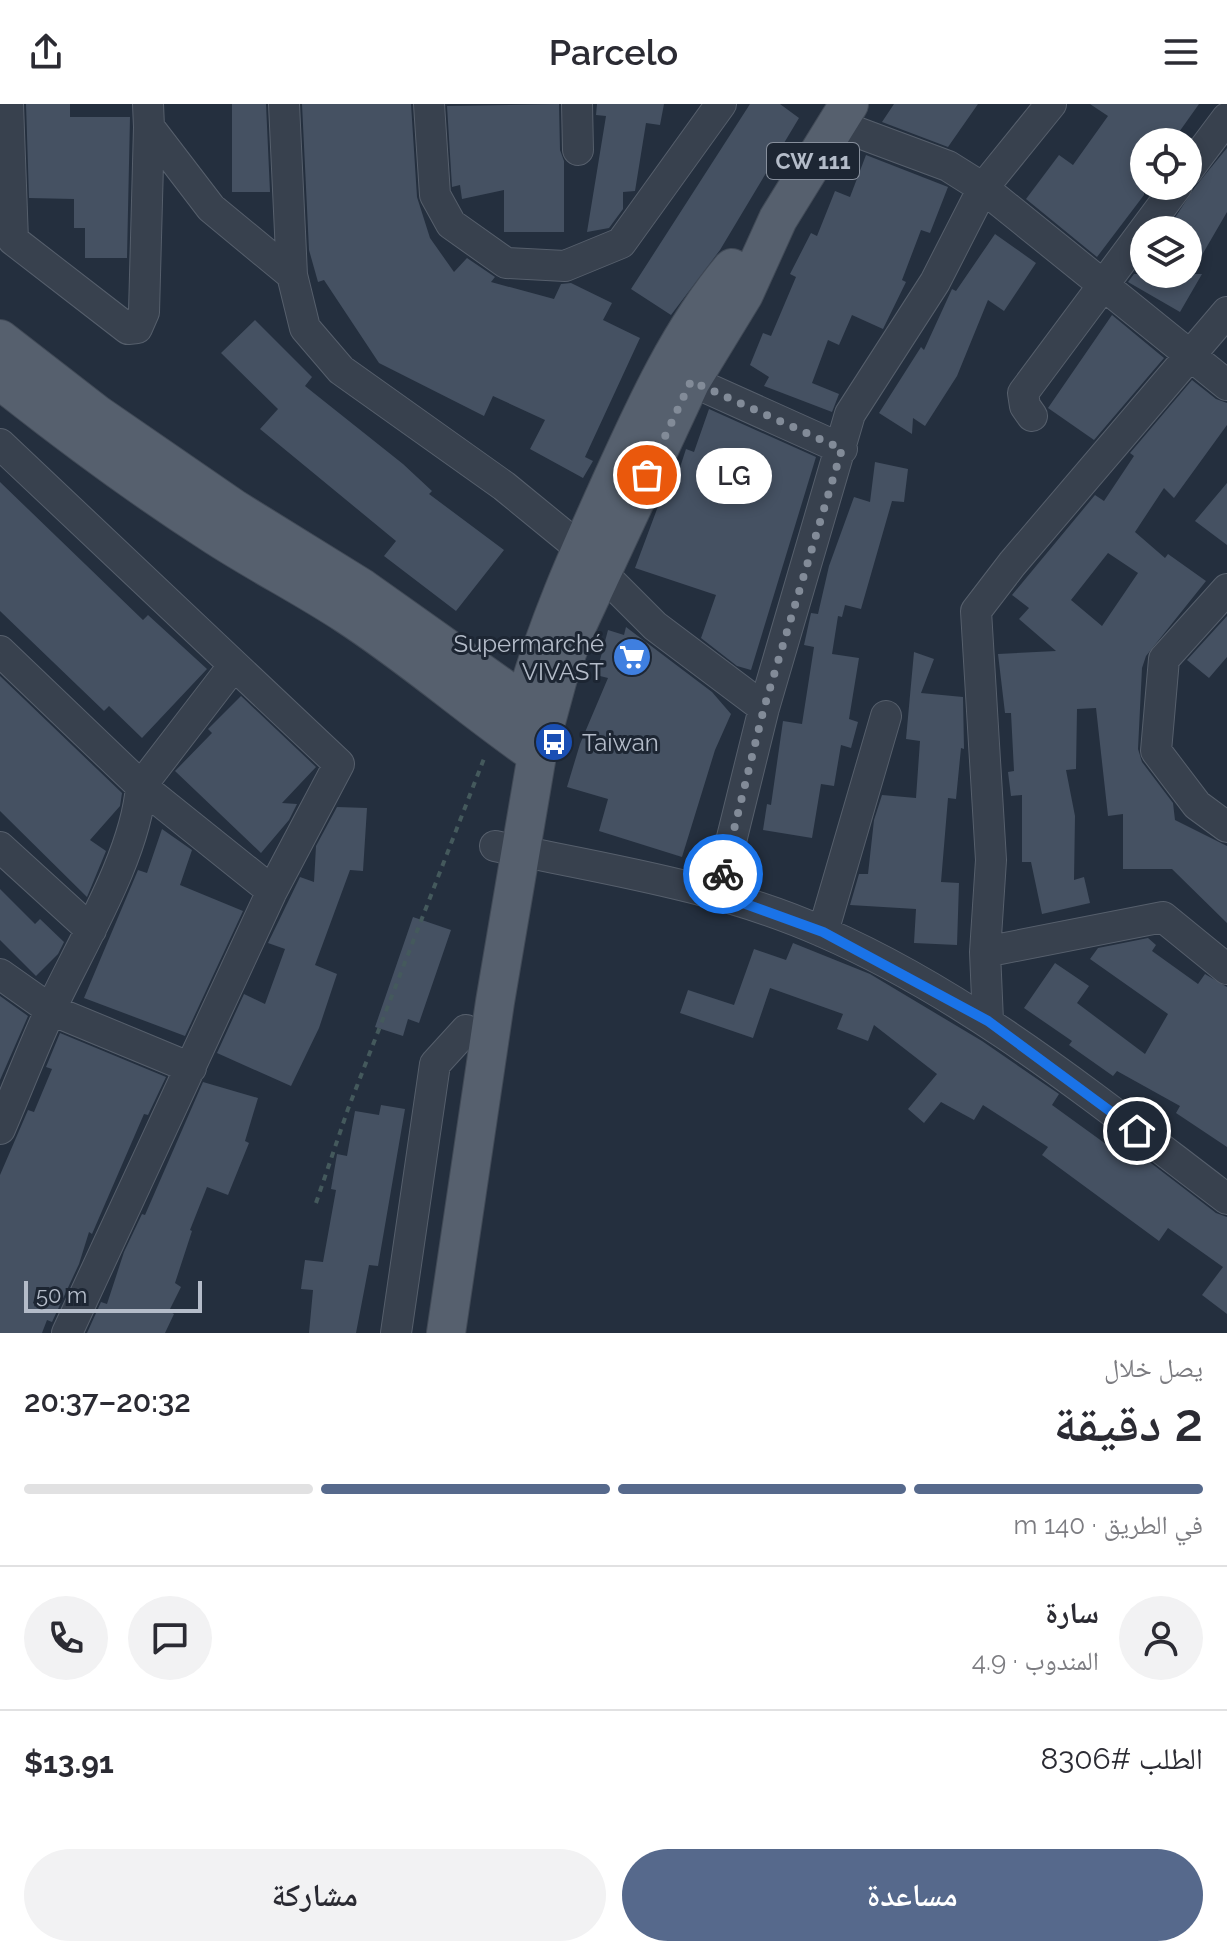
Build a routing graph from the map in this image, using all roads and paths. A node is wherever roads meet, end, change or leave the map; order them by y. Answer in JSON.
{"nodes":[{"id":1,"x":8,"y":104,"type":"edge"},
{"id":2,"x":284,"y":104,"type":"edge"},
{"id":3,"x":429,"y":104,"type":"edge"},
{"id":4,"x":577,"y":104,"type":"edge"},
{"id":5,"x":1051,"y":104,"type":"edge"},
{"id":6,"x":718,"y":106,"type":"edge"},
{"id":7,"x":842,"y":114,"type":"edge"},
{"id":8,"x":149,"y":116,"type":"edge"},
{"id":9,"x":1227,"y":118,"type":"edge"},
{"id":10,"x":578,"y":150,"type":"dead end"},
{"id":11,"x":1202,"y":151,"type":"edge"},
{"id":12,"x":983,"y":188,"type":"junction"},
{"id":13,"x":1166,"y":200,"type":"edge"},
{"id":14,"x":778,"y":219,"type":"junction"},
{"id":15,"x":292,"y":275,"type":"junction"},
{"id":16,"x":1102,"y":286,"type":"junction"},
{"id":17,"x":1227,"y":312,"type":"edge"},
{"id":18,"x":0,"y":339,"type":"edge"},
{"id":19,"x":1192,"y":356,"type":"junction"},
{"id":20,"x":0,"y":380,"type":"edge"},
{"id":21,"x":691,"y":381,"type":"junction"},
{"id":22,"x":1227,"y":385,"type":"edge"},
{"id":23,"x":1032,"y":416,"type":"dead end"},
{"id":24,"x":0,"y":444,"type":"edge"},
{"id":25,"x":842,"y":449,"type":"junction"},
{"id":26,"x":592,"y":561,"type":"junction"},
{"id":27,"x":1227,"y":589,"type":"edge"},
{"id":28,"x":0,"y":651,"type":"edge"},
{"id":29,"x":234,"y":665,"type":"junction"},
{"id":30,"x":537,"y":704,"type":"junction"},
{"id":31,"x":764,"y":708,"type":"junction"},
{"id":32,"x":886,"y":716,"type":"dead end"},
{"id":33,"x":516,"y":741,"type":"junction"},
{"id":34,"x":141,"y":786,"type":"junction"},
{"id":35,"x":1227,"y":827,"type":"edge"},
{"id":36,"x":0,"y":847,"type":"edge"},
{"id":37,"x":508,"y":849,"type":"junction"},
{"id":38,"x":272,"y":891,"type":"junction"},
{"id":39,"x":718,"y":894,"type":"junction"},
{"id":40,"x":91,"y":930,"type":"junction"},
{"id":41,"x":823,"y":932,"type":"junction"},
{"id":42,"x":985,"y":952,"type":"junction"},
{"id":43,"x":1227,"y":969,"type":"edge"},
{"id":44,"x":0,"y":974,"type":"edge"},
{"id":45,"x":51,"y":1010,"type":"junction"},
{"id":46,"x":988,"y":1021,"type":"junction"},
{"id":47,"x":466,"y":1030,"type":"junction"},
{"id":48,"x":191,"y":1068,"type":"junction"},
{"id":49,"x":0,"y":1129,"type":"edge"},
{"id":50,"x":1227,"y":1199,"type":"edge"},
{"id":51,"x":316,"y":1203,"type":"dead end"},
{"id":52,"x":67,"y":1333,"type":"edge"},
{"id":53,"x":396,"y":1333,"type":"edge"},
{"id":54,"x":420,"y":1333,"type":"edge"},
{"id":55,"x":446,"y":1333,"type":"edge"}],
"edges":[{"from":1,"to":8,"type":"street"},
{"from":2,"to":15,"type":"street"},
{"from":3,"to":6,"type":"street"},
{"from":4,"to":10,"type":"street"},
{"from":5,"to":12,"type":"street"},
{"from":7,"to":12,"type":"street"},
{"from":7,"to":14,"type":"main road","number":"CW 111"},
{"from":8,"to":15,"type":"street"},
{"from":9,"to":11,"type":"street"},
{"from":12,"to":16,"type":"street"},
{"from":12,"to":25,"type":"street"},
{"from":13,"to":16,"type":"street"},
{"from":14,"to":21,"type":"main road","number":"CW 111"},
{"from":14,"to":26,"type":"main road"},
{"from":15,"to":26,"type":"street"},
{"from":16,"to":19,"type":"street"},
{"from":16,"to":23,"type":"street"},
{"from":17,"to":19,"type":"street"},
{"from":18,"to":30,"type":"main road"},
{"from":19,"to":22,"type":"street"},
{"from":19,"to":42,"type":"street"},
{"from":20,"to":33,"type":"main road"},
{"from":21,"to":25,"type":"street"},
{"from":21,"to":26,"type":"main road","number":"CW 111"},
{"from":24,"to":29,"type":"street"},
{"from":25,"to":31,"type":"street"},
{"from":26,"to":30,"type":"main road"},
{"from":26,"to":31,"type":"street"},
{"from":27,"to":35,"type":"street"},
{"from":28,"to":34,"type":"street"},
{"from":29,"to":34,"type":"street"},
{"from":29,"to":38,"type":"street"},
{"from":30,"to":33,"type":"main road"},
{"from":31,"to":39,"type":"street"},
{"from":32,"to":41,"type":"street"},
{"from":33,"to":37,"type":"main road"},
{"from":33,"to":51,"type":"path"},
{"from":34,"to":38,"type":"street"},
{"from":34,"to":40,"type":"street"},
{"from":36,"to":40,"type":"street"},
{"from":37,"to":39,"type":"street"},
{"from":37,"to":47,"type":"main road"},
{"from":37,"to":55,"type":"main road"},
{"from":38,"to":48,"type":"street"},
{"from":39,"to":41,"type":"street"},
{"from":40,"to":45,"type":"street"},
{"from":41,"to":46,"type":"street"},
{"from":42,"to":43,"type":"street"},
{"from":42,"to":46,"type":"street"},
{"from":44,"to":45,"type":"street"},
{"from":45,"to":48,"type":"street"},
{"from":45,"to":49,"type":"street"},
{"from":46,"to":50,"type":"street"},
{"from":47,"to":53,"type":"street"},
{"from":47,"to":54,"type":"main road"},
{"from":48,"to":52,"type":"street"}]}
